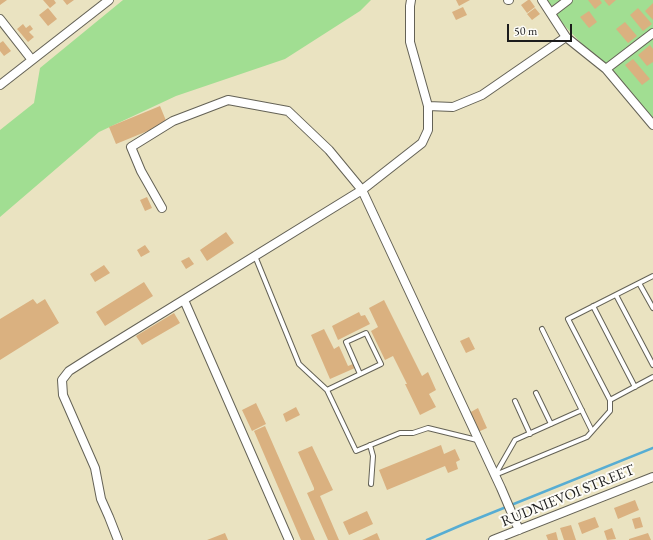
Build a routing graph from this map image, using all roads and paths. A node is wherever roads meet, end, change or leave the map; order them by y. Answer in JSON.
{"nodes":[{"id":1,"x":109,"y":0,"type":"edge"},
{"id":2,"x":411,"y":0,"type":"edge"},
{"id":3,"x":542,"y":0,"type":"edge"},
{"id":4,"x":568,"y":0,"type":"edge"},
{"id":5,"x":551,"y":13,"type":"junction"},
{"id":6,"x":0,"y":19,"type":"edge"},
{"id":7,"x":653,"y":33,"type":"edge"},
{"id":8,"x":566,"y":37,"type":"junction"},
{"id":9,"x":32,"y":60,"type":"junction"},
{"id":10,"x":606,"y":69,"type":"junction"},
{"id":11,"x":0,"y":85,"type":"edge"},
{"id":12,"x":428,"y":106,"type":"junction"},
{"id":13,"x":653,"y":125,"type":"edge"},
{"id":14,"x":362,"y":190,"type":"junction"},
{"id":15,"x":162,"y":208,"type":"dead end"},
{"id":16,"x":255,"y":256,"type":"junction"},
{"id":17,"x":653,"y":276,"type":"edge"},
{"id":18,"x":639,"y":283,"type":"junction"},
{"id":19,"x":616,"y":294,"type":"junction"},
{"id":20,"x":184,"y":300,"type":"junction"},
{"id":21,"x":592,"y":306,"type":"junction"},
{"id":22,"x":653,"y":308,"type":"edge"},
{"id":23,"x":542,"y":329,"type":"dead end"},
{"id":24,"x":653,"y":365,"type":"edge"},
{"id":25,"x":360,"y":374,"type":"junction"},
{"id":26,"x":653,"y":377,"type":"edge"},
{"id":27,"x":635,"y":387,"type":"junction"},
{"id":28,"x":327,"y":390,"type":"junction"},
{"id":29,"x":536,"y":393,"type":"dead end"},
{"id":30,"x":610,"y":400,"type":"junction"},
{"id":31,"x":515,"y":401,"type":"dead end"},
{"id":32,"x":582,"y":410,"type":"junction"},
{"id":33,"x":551,"y":424,"type":"junction"},
{"id":34,"x":592,"y":431,"type":"junction"},
{"id":35,"x":530,"y":434,"type":"junction"},
{"id":36,"x":479,"y":440,"type":"junction"},
{"id":37,"x":370,"y":445,"type":"junction"},
{"id":38,"x":495,"y":475,"type":"junction"},
{"id":39,"x":653,"y":477,"type":"edge"},
{"id":40,"x":371,"y":484,"type":"dead end"},
{"id":41,"x":519,"y":530,"type":"junction"},
{"id":42,"x":118,"y":540,"type":"edge"},
{"id":43,"x":289,"y":540,"type":"edge"},
{"id":44,"x":493,"y":540,"type":"edge"}],
"edges":[{"from":1,"to":9,"type":"street"},
{"from":2,"to":12,"type":"street"},
{"from":3,"to":5,"type":"street"},
{"from":4,"to":5,"type":"street"},
{"from":5,"to":8,"type":"street"},
{"from":6,"to":9,"type":"street"},
{"from":7,"to":10,"type":"street"},
{"from":8,"to":10,"type":"street"},
{"from":8,"to":12,"type":"street"},
{"from":9,"to":11,"type":"street"},
{"from":10,"to":13,"type":"street"},
{"from":12,"to":14,"type":"street"},
{"from":14,"to":15,"type":"street"},
{"from":14,"to":16,"type":"street"},
{"from":14,"to":36,"type":"street"},
{"from":16,"to":20,"type":"street"},
{"from":16,"to":28,"type":"lane"},
{"from":17,"to":18,"type":"lane"},
{"from":18,"to":19,"type":"lane"},
{"from":18,"to":22,"type":"lane"},
{"from":19,"to":21,"type":"lane"},
{"from":19,"to":24,"type":"lane"},
{"from":20,"to":42,"type":"street"},
{"from":20,"to":43,"type":"street"},
{"from":21,"to":27,"type":"lane"},
{"from":21,"to":30,"type":"lane"},
{"from":23,"to":32,"type":"lane"},
{"from":25,"to":25,"type":"lane"},
{"from":25,"to":28,"type":"lane"},
{"from":26,"to":27,"type":"lane"},
{"from":27,"to":30,"type":"lane"},
{"from":28,"to":37,"type":"lane"},
{"from":29,"to":33,"type":"lane"},
{"from":30,"to":34,"type":"lane"},
{"from":31,"to":35,"type":"lane"},
{"from":32,"to":33,"type":"lane"},
{"from":32,"to":34,"type":"lane"},
{"from":33,"to":35,"type":"lane"},
{"from":34,"to":38,"type":"lane"},
{"from":35,"to":38,"type":"lane"},
{"from":36,"to":37,"type":"lane"},
{"from":36,"to":38,"type":"street"},
{"from":37,"to":40,"type":"lane"},
{"from":38,"to":41,"type":"street"},
{"from":39,"to":41,"type":"street","name":"RUDNIEVOI STREET"},
{"from":41,"to":44,"type":"street","name":"RUDNIEVOI STREET"}]}
